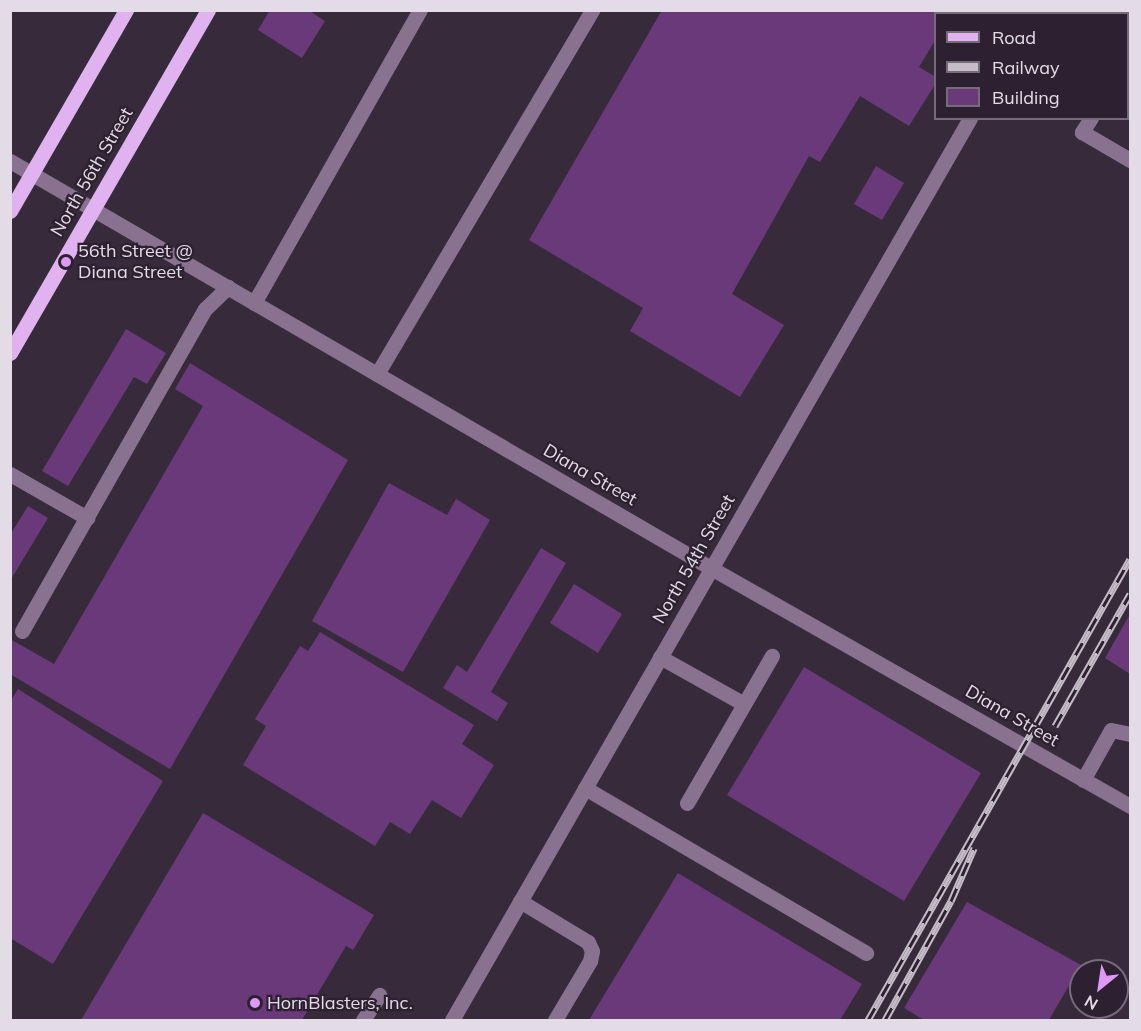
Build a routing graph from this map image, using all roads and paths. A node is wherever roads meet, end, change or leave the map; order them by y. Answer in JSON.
{"nodes":[{"id":1,"x":126,"y":10,"type":"edge"},
{"id":2,"x":207,"y":10,"type":"edge"},
{"id":3,"x":420,"y":10,"type":"edge"},
{"id":4,"x":592,"y":10,"type":"edge"},
{"id":5,"x":969,"y":120,"type":"edge"},
{"id":6,"x":1089,"y":120,"type":"edge"},
{"id":7,"x":10,"y":160,"type":"edge"},
{"id":8,"x":1131,"y":160,"type":"edge"},
{"id":9,"x":32,"y":174,"type":"junction"},
{"id":10,"x":94,"y":210,"type":"junction"},
{"id":11,"x":10,"y":211,"type":"edge"},
{"id":12,"x":228,"y":287,"type":"junction"},
{"id":13,"x":254,"y":303,"type":"junction"},
{"id":14,"x":10,"y":353,"type":"edge"},
{"id":15,"x":377,"y":374,"type":"junction"},
{"id":16,"x":10,"y":474,"type":"edge"},
{"id":17,"x":87,"y":518,"type":"junction"},
{"id":18,"x":711,"y":568,"type":"junction"},
{"id":19,"x":22,"y":631,"type":"dead end"},
{"id":20,"x":772,"y":656,"type":"dead end"},
{"id":21,"x":660,"y":657,"type":"junction"},
{"id":22,"x":744,"y":704,"type":"junction"},
{"id":23,"x":1131,"y":734,"type":"edge"},
{"id":24,"x":1083,"y":780,"type":"junction"},
{"id":25,"x":585,"y":788,"type":"junction"},
{"id":26,"x":687,"y":803,"type":"dead end"},
{"id":27,"x":1131,"y":806,"type":"edge"},
{"id":28,"x":520,"y":901,"type":"junction"},
{"id":29,"x":866,"y":953,"type":"dead end"},
{"id":30,"x":379,"y":995,"type":"dead end"},
{"id":31,"x":363,"y":1020,"type":"edge"},
{"id":32,"x":452,"y":1020,"type":"edge"},
{"id":33,"x":555,"y":1020,"type":"edge"}],
"edges":[{"from":1,"to":9,"type":"main road"},
{"from":2,"to":10,"type":"main road","name":"North 56th Street"},
{"from":3,"to":13,"type":"street"},
{"from":4,"to":15,"type":"street"},
{"from":5,"to":18,"type":"street","name":"North 54th Street"},
{"from":6,"to":8,"type":"street"},
{"from":7,"to":9,"type":"street","name":"Diana Street"},
{"from":9,"to":10,"type":"street","name":"Diana Street"},
{"from":9,"to":11,"type":"main road"},
{"from":10,"to":12,"type":"street","name":"Diana Street"},
{"from":10,"to":14,"type":"main road","name":"North 56th Street"},
{"from":12,"to":13,"type":"street","name":"Diana Street"},
{"from":12,"to":17,"type":"street"},
{"from":13,"to":15,"type":"street","name":"Diana Street"},
{"from":15,"to":18,"type":"street","name":"Diana Street"},
{"from":16,"to":17,"type":"street"},
{"from":17,"to":19,"type":"street"},
{"from":18,"to":21,"type":"street","name":"North 54th Street"},
{"from":18,"to":24,"type":"street","name":"Diana Street"},
{"from":20,"to":22,"type":"street"},
{"from":21,"to":22,"type":"street"},
{"from":21,"to":25,"type":"street","name":"North 54th Street"},
{"from":22,"to":26,"type":"street"},
{"from":23,"to":24,"type":"street"},
{"from":24,"to":27,"type":"street","name":"Diana Street"},
{"from":25,"to":28,"type":"street","name":"North 54th Street"},
{"from":25,"to":29,"type":"street"},
{"from":28,"to":32,"type":"street","name":"North 54th Street"},
{"from":28,"to":33,"type":"street"},
{"from":30,"to":31,"type":"street"}]}
